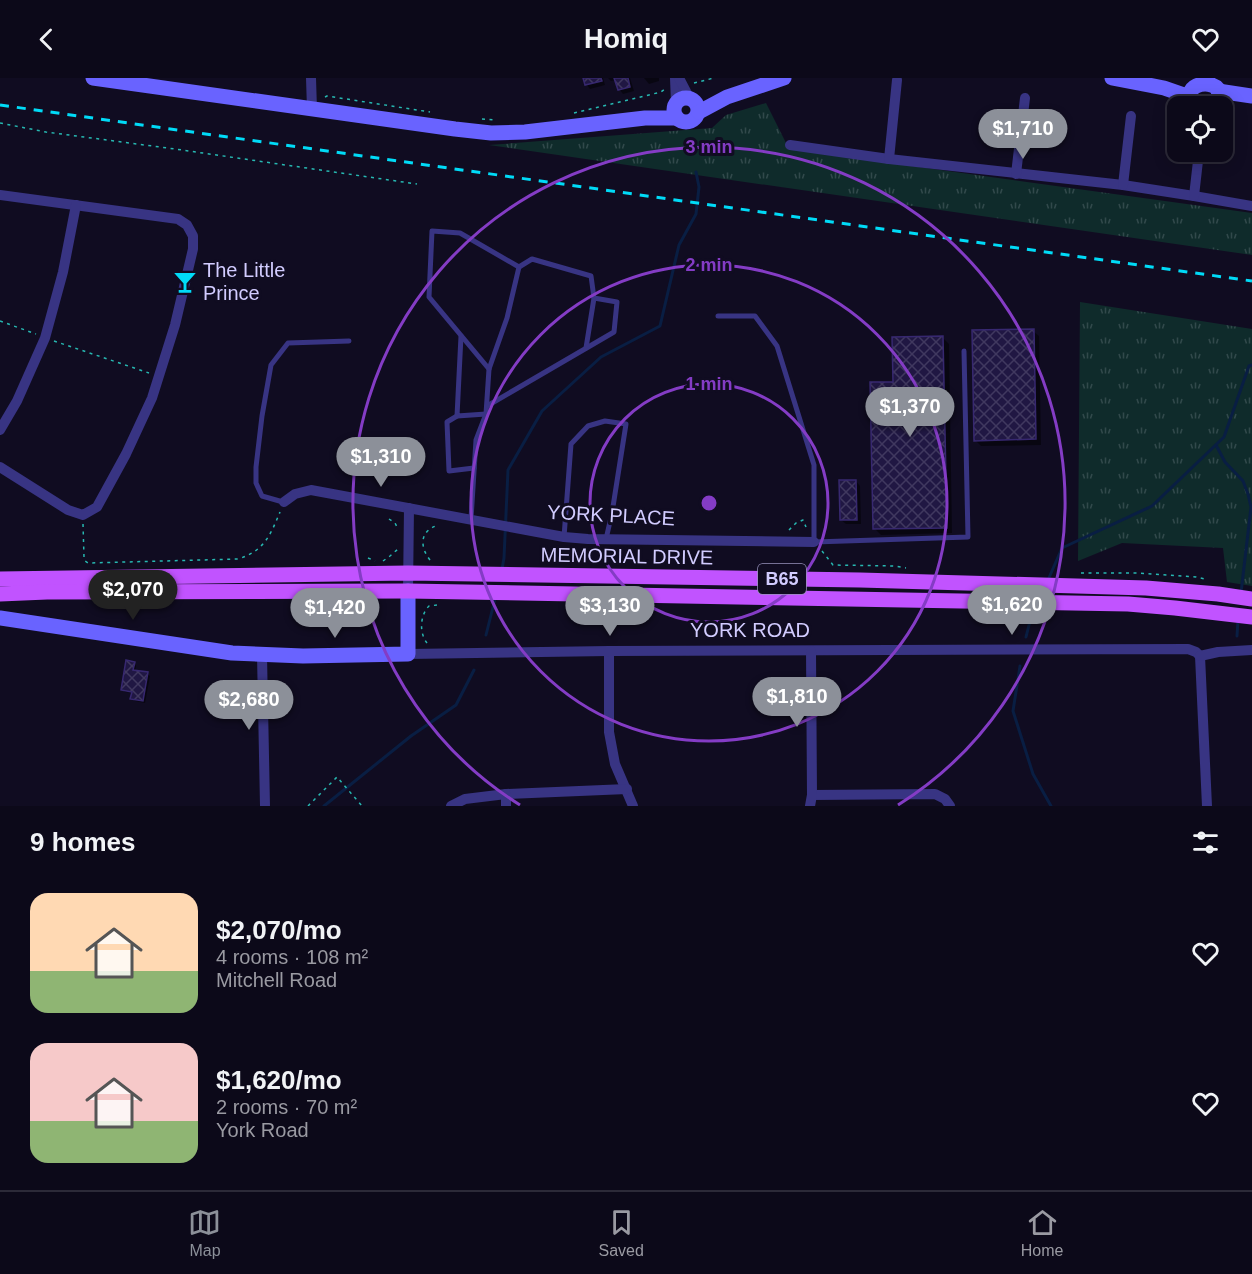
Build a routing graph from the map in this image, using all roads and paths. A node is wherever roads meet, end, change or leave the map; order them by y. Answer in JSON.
{"nodes":[{"id":1,"x":93,"y":78,"type":"edge"},
{"id":2,"x":311,"y":78,"type":"edge"},
{"id":3,"x":714,"y":78,"type":"edge"},
{"id":4,"x":784,"y":78,"type":"edge"},
{"id":5,"x":1112,"y":78,"type":"edge"},
{"id":6,"x":897,"y":80,"type":"dead end"},
{"id":7,"x":159,"y":83,"type":"edge"},
{"id":8,"x":1205,"y":91,"type":"edge"},
{"id":9,"x":1249,"y":96,"type":"edge"},
{"id":10,"x":325,"y":97,"type":"dead end"},
{"id":11,"x":682,"y":97,"type":"edge"},
{"id":12,"x":1025,"y":98,"type":"dead end"},
{"id":13,"x":312,"y":109,"type":"junction"},
{"id":14,"x":430,"y":112,"type":"dead end"},
{"id":15,"x":574,"y":113,"type":"dead end"},
{"id":16,"x":1131,"y":116,"type":"dead end"},
{"id":17,"x":483,"y":119,"type":"dead end"},
{"id":18,"x":494,"y":120,"type":"dead end"},
{"id":19,"x":0,"y":123,"type":"edge"},
{"id":20,"x":790,"y":145,"type":"dead end"},
{"id":21,"x":889,"y":159,"type":"junction"},
{"id":22,"x":1198,"y":162,"type":"edge"},
{"id":23,"x":1016,"y":174,"type":"junction"},
{"id":24,"x":417,"y":184,"type":"dead end"},
{"id":25,"x":1123,"y":185,"type":"junction"},
{"id":26,"x":0,"y":195,"type":"edge"},
{"id":27,"x":1194,"y":196,"type":"junction"},
{"id":28,"x":76,"y":205,"type":"junction"},
{"id":29,"x":1252,"y":207,"type":"edge"},
{"id":30,"x":519,"y":267,"type":"junction"},
{"id":31,"x":594,"y":298,"type":"junction"},
{"id":32,"x":718,"y":316,"type":"dead end"},
{"id":33,"x":0,"y":321,"type":"edge"},
{"id":34,"x":461,"y":335,"type":"junction"},
{"id":35,"x":45,"y":338,"type":"junction"},
{"id":36,"x":349,"y":341,"type":"dead end"},
{"id":37,"x":586,"y":348,"type":"junction"},
{"id":38,"x":964,"y":351,"type":"dead end"},
{"id":39,"x":489,"y":369,"type":"junction"},
{"id":40,"x":159,"y":376,"type":"junction"},
{"id":41,"x":487,"y":406,"type":"junction"},
{"id":42,"x":486,"y":414,"type":"junction"},
{"id":43,"x":457,"y":416,"type":"junction"},
{"id":44,"x":0,"y":430,"type":"edge"},
{"id":45,"x":0,"y":467,"type":"edge"},
{"id":46,"x":474,"y":468,"type":"junction"},
{"id":47,"x":284,"y":502,"type":"junction"},
{"id":48,"x":409,"y":508,"type":"junction"},
{"id":49,"x":83,"y":514,"type":"junction"},
{"id":50,"x":389,"y":519,"type":"dead end"},
{"id":51,"x":471,"y":520,"type":"junction"},
{"id":52,"x":443,"y":525,"type":"dead end"},
{"id":53,"x":399,"y":530,"type":"dead end"},
{"id":54,"x":564,"y":537,"type":"junction"},
{"id":55,"x":606,"y":539,"type":"junction"},
{"id":56,"x":814,"y":542,"type":"junction"},
{"id":57,"x":399,"y":543,"type":"dead end"},
{"id":58,"x":368,"y":558,"type":"dead end"},
{"id":59,"x":376,"y":561,"type":"dead end"},
{"id":60,"x":382,"y":561,"type":"dead end"},
{"id":61,"x":433,"y":561,"type":"dead end"},
{"id":62,"x":913,"y":569,"type":"dead end"},
{"id":63,"x":408,"y":573,"type":"junction"},
{"id":64,"x":0,"y":579,"type":"edge"},
{"id":65,"x":408,"y":591,"type":"junction"},
{"id":66,"x":0,"y":594,"type":"edge"},
{"id":67,"x":1252,"y":599,"type":"edge"},
{"id":68,"x":441,"y":607,"type":"dead end"},
{"id":69,"x":1252,"y":617,"type":"edge"},
{"id":70,"x":0,"y":618,"type":"edge"},
{"id":71,"x":428,"y":644,"type":"dead end"},
{"id":72,"x":1252,"y":650,"type":"edge"},
{"id":73,"x":609,"y":651,"type":"junction"},
{"id":74,"x":811,"y":651,"type":"junction"},
{"id":75,"x":408,"y":654,"type":"junction"},
{"id":76,"x":262,"y":655,"type":"junction"},
{"id":77,"x":1200,"y":656,"type":"junction"},
{"id":78,"x":627,"y":789,"type":"junction"},
{"id":79,"x":506,"y":794,"type":"junction"},
{"id":80,"x":811,"y":800,"type":"edge"},
{"id":81,"x":265,"y":806,"type":"edge"},
{"id":82,"x":308,"y":806,"type":"edge"},
{"id":83,"x":362,"y":806,"type":"edge"},
{"id":84,"x":451,"y":806,"type":"edge"},
{"id":85,"x":506,"y":806,"type":"edge"},
{"id":86,"x":633,"y":806,"type":"edge"},
{"id":87,"x":950,"y":806,"type":"edge"},
{"id":88,"x":1207,"y":806,"type":"edge"}],
"edges":[{"from":1,"to":7,"type":"main road"},
{"from":2,"to":13,"type":"street"},
{"from":3,"to":11,"type":"path"},
{"from":4,"to":11,"type":"main road"},
{"from":5,"to":8,"type":"main road"},
{"from":6,"to":21,"type":"street"},
{"from":7,"to":13,"type":"main road"},
{"from":8,"to":9,"type":"main road"},
{"from":10,"to":14,"type":"path"},
{"from":11,"to":13,"type":"main road"},
{"from":11,"to":15,"type":"path"},
{"from":12,"to":23,"type":"street"},
{"from":16,"to":25,"type":"street"},
{"from":17,"to":18,"type":"path"},
{"from":19,"to":24,"type":"path"},
{"from":20,"to":21,"type":"street"},
{"from":21,"to":23,"type":"street"},
{"from":22,"to":27,"type":"street"},
{"from":23,"to":25,"type":"street"},
{"from":25,"to":27,"type":"street"},
{"from":26,"to":28,"type":"street"},
{"from":27,"to":29,"type":"street"},
{"from":28,"to":35,"type":"street"},
{"from":28,"to":40,"type":"street"},
{"from":30,"to":31,"type":"lane"},
{"from":30,"to":34,"type":"lane"},
{"from":30,"to":39,"type":"lane"},
{"from":31,"to":37,"type":"lane"},
{"from":31,"to":37,"type":"lane"},
{"from":32,"to":56,"type":"lane"},
{"from":33,"to":35,"type":"path"},
{"from":34,"to":39,"type":"lane"},
{"from":34,"to":43,"type":"lane"},
{"from":35,"to":40,"type":"path"},
{"from":35,"to":44,"type":"street"},
{"from":36,"to":47,"type":"lane"},
{"from":37,"to":41,"type":"lane"},
{"from":38,"to":56,"type":"lane"},
{"from":39,"to":41,"type":"lane"},
{"from":40,"to":49,"type":"street"},
{"from":41,"to":42,"type":"lane"},
{"from":42,"to":43,"type":"lane"},
{"from":42,"to":46,"type":"lane"},
{"from":43,"to":46,"type":"lane"},
{"from":45,"to":49,"type":"street"},
{"from":46,"to":51,"type":"lane"},
{"from":47,"to":48,"type":"street","name":"YORK PLACE"},
{"from":47,"to":49,"type":"path"},
{"from":48,"to":51,"type":"street","name":"YORK PLACE"},
{"from":48,"to":63,"type":"street"},
{"from":50,"to":53,"type":"path"},
{"from":51,"to":54,"type":"street","name":"YORK PLACE"},
{"from":52,"to":61,"type":"path"},
{"from":54,"to":55,"type":"street","name":"YORK PLACE"},
{"from":54,"to":55,"type":"lane"},
{"from":55,"to":56,"type":"street","name":"YORK PLACE"},
{"from":56,"to":62,"type":"path"},
{"from":57,"to":60,"type":"path"},
{"from":58,"to":59,"type":"path"},
{"from":63,"to":64,"type":"main road","name":"MEMORIAL DRIVE","number":"B65"},
{"from":63,"to":65,"type":"street"},
{"from":63,"to":67,"type":"main road","name":"MEMORIAL DRIVE","number":"B65"},
{"from":65,"to":66,"type":"main road","name":"MEMORIAL DRIVE","number":"B65"},
{"from":65,"to":69,"type":"main road","name":"MEMORIAL DRIVE","number":"B65"},
{"from":65,"to":75,"type":"main road"},
{"from":68,"to":71,"type":"path"},
{"from":70,"to":76,"type":"main road","name":"YORK ROAD"},
{"from":72,"to":77,"type":"street"},
{"from":73,"to":74,"type":"street","name":"YORK ROAD"},
{"from":73,"to":75,"type":"street","name":"YORK ROAD"},
{"from":73,"to":78,"type":"street"},
{"from":74,"to":77,"type":"street","name":"YORK ROAD"},
{"from":74,"to":80,"type":"street"},
{"from":75,"to":76,"type":"main road","name":"YORK ROAD"},
{"from":76,"to":81,"type":"street"},
{"from":77,"to":88,"type":"street"},
{"from":78,"to":79,"type":"street"},
{"from":78,"to":86,"type":"street"},
{"from":79,"to":84,"type":"street"},
{"from":79,"to":85,"type":"street"},
{"from":80,"to":87,"type":"street"},
{"from":82,"to":83,"type":"path"}]}
